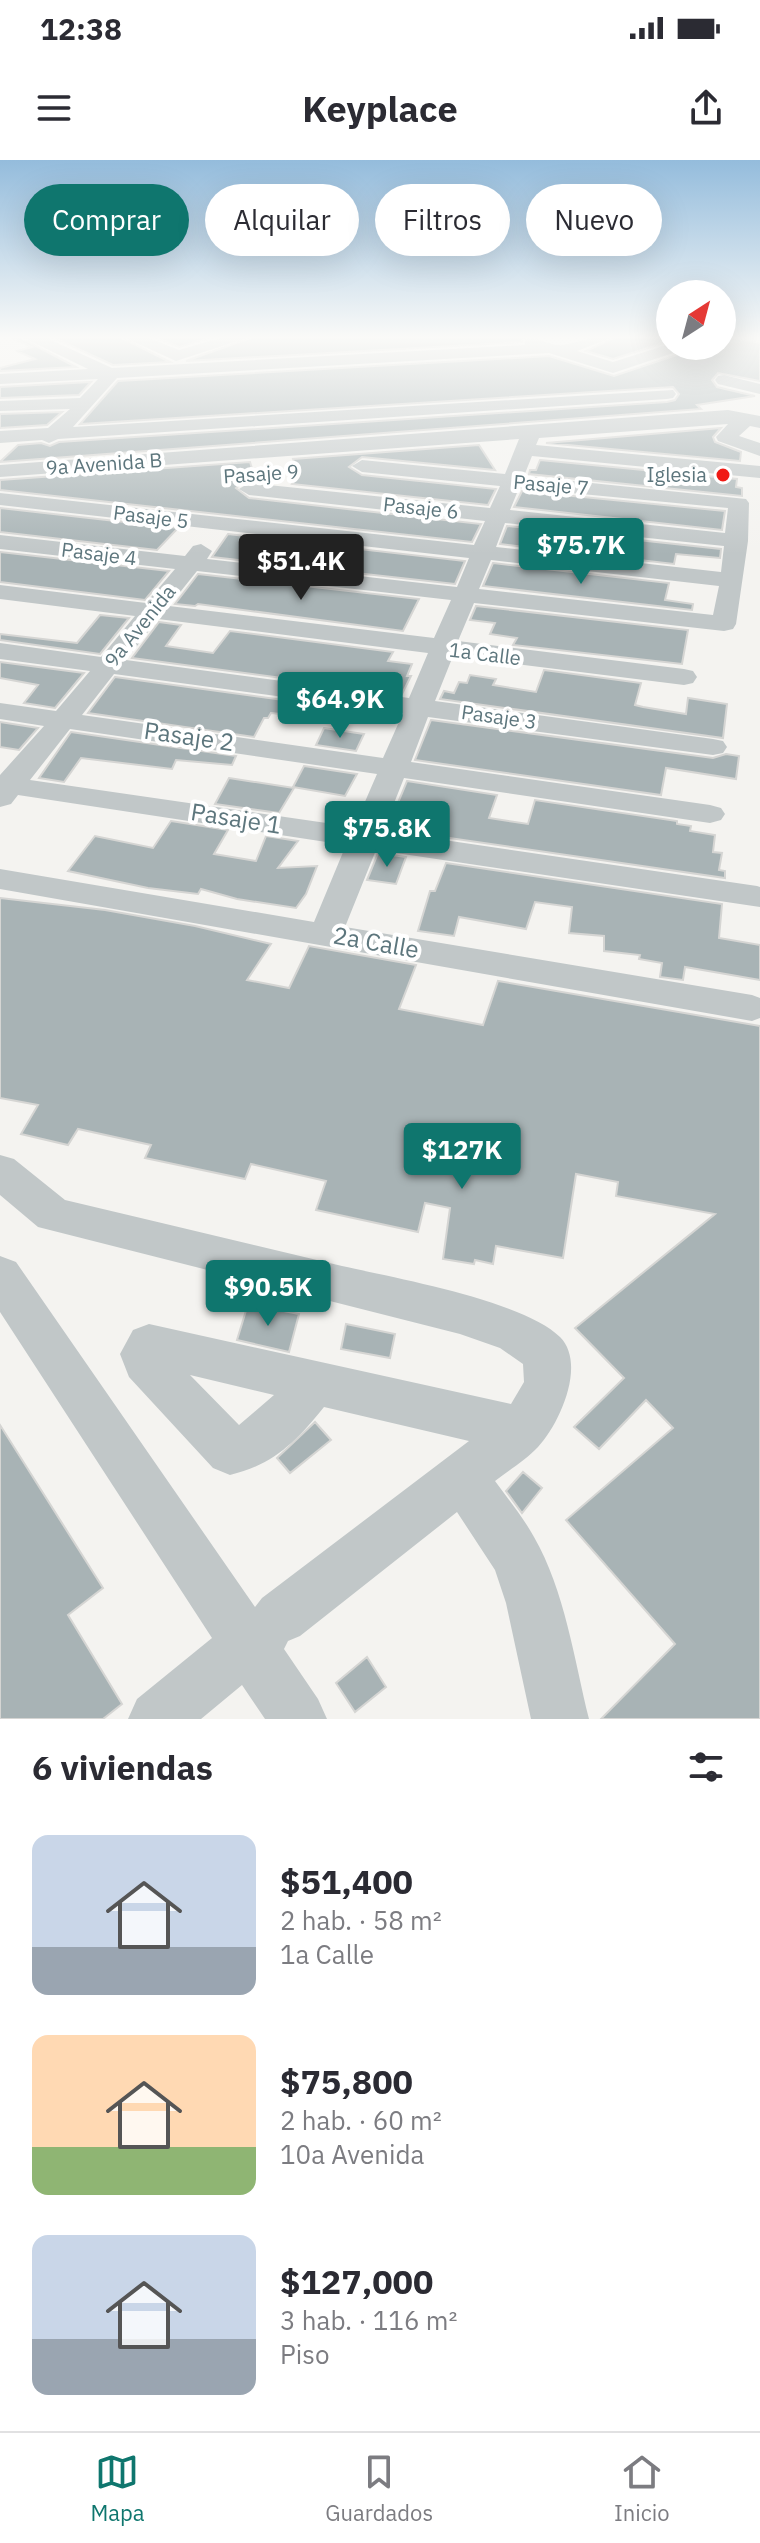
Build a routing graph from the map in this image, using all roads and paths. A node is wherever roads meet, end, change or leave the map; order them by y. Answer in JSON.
{"nodes":[{"id":1,"x":55,"y":409,"type":"edge"},
{"id":2,"x":432,"y":409,"type":"junction"},
{"id":3,"x":438,"y":409,"type":"edge"},
{"id":4,"x":708,"y":409,"type":"edge"},
{"id":5,"x":80,"y":410,"type":"joint"},
{"id":6,"x":734,"y":418,"type":"junction"},
{"id":7,"x":760,"y":422,"type":"edge"},
{"id":8,"x":53,"y":433,"type":"junction"},
{"id":9,"x":0,"y":437,"type":"edge"},
{"id":10,"x":725,"y":437,"type":"junction"},
{"id":11,"x":452,"y":438,"type":"junction"},
{"id":12,"x":530,"y":447,"type":"junction"},
{"id":13,"x":760,"y":450,"type":"edge"},
{"id":14,"x":465,"y":458,"type":"junction"},
{"id":15,"x":258,"y":472,"type":"junction"},
{"id":16,"x":760,"y":472,"type":"edge"},
{"id":17,"x":3,"y":473,"type":"edge"},
{"id":18,"x":511,"y":482,"type":"junction"},
{"id":19,"x":92,"y":487,"type":"dead end"},
{"id":20,"x":760,"y":492,"type":"edge"},
{"id":21,"x":0,"y":497,"type":"edge"},
{"id":22,"x":739,"y":503,"type":"junction"},
{"id":23,"x":497,"y":516,"type":"junction"},
{"id":24,"x":221,"y":525,"type":"junction"},
{"id":25,"x":737,"y":541,"type":"junction"},
{"id":26,"x":0,"y":542,"type":"edge"},
{"id":27,"x":482,"y":552,"type":"junction"},
{"id":28,"x":190,"y":565,"type":"junction"},
{"id":29,"x":732,"y":580,"type":"junction"},
{"id":30,"x":0,"y":592,"type":"edge"},
{"id":31,"x":464,"y":595,"type":"junction"},
{"id":32,"x":151,"y":612,"type":"junction"},
{"id":33,"x":443,"y":649,"type":"junction"},
{"id":34,"x":0,"y":651,"type":"edge"},
{"id":35,"x":109,"y":666,"type":"junction"},
{"id":36,"x":684,"y":677,"type":"dead end"},
{"id":37,"x":419,"y":706,"type":"junction"},
{"id":38,"x":0,"y":711,"type":"edge"},
{"id":39,"x":63,"y":720,"type":"junction"},
{"id":40,"x":713,"y":747,"type":"dead end"},
{"id":41,"x":394,"y":766,"type":"junction"},
{"id":42,"x":3,"y":789,"type":"edge"},
{"id":43,"x":710,"y":814,"type":"dead end"},
{"id":44,"x":364,"y":839,"type":"junction"},
{"id":45,"x":0,"y":879,"type":"edge"},
{"id":46,"x":757,"y":897,"type":"dead end"},
{"id":47,"x":325,"y":935,"type":"junction"},
{"id":48,"x":752,"y":1008,"type":"dead end"},
{"id":49,"x":0,"y":1171,"type":"edge"},
{"id":50,"x":0,"y":1275,"type":"edge"},
{"id":51,"x":314,"y":1383,"type":"dead end"},
{"id":52,"x":522,"y":1430,"type":"junction"},
{"id":53,"x":462,"y":1476,"type":"junction"},
{"id":54,"x":266,"y":1630,"type":"junction"},
{"id":55,"x":157,"y":1719,"type":"edge"},
{"id":56,"x":298,"y":1719,"type":"edge"},
{"id":57,"x":560,"y":1719,"type":"edge"}],
"edges":[{"from":1,"to":5,"type":"street"},
{"from":2,"to":3,"type":"street"},
{"from":2,"to":8,"type":"street"},
{"from":2,"to":11,"type":"street"},
{"from":4,"to":6,"type":"street"},
{"from":5,"to":8,"type":"street"},
{"from":6,"to":7,"type":"street"},
{"from":6,"to":10,"type":"street"},
{"from":6,"to":12,"type":"street","name":"9a Avenida B"},
{"from":8,"to":9,"type":"street"},
{"from":8,"to":17,"type":"street"},
{"from":10,"to":12,"type":"street"},
{"from":10,"to":13,"type":"street"},
{"from":11,"to":12,"type":"street","name":"9a Avenida B"},
{"from":11,"to":14,"type":"street"},
{"from":11,"to":15,"type":"street","name":"9a Avenida B"},
{"from":12,"to":14,"type":"street"},
{"from":12,"to":16,"type":"street"},
{"from":12,"to":18,"type":"street"},
{"from":14,"to":18,"type":"street","name":"Pasaje 7"},
{"from":15,"to":17,"type":"street","name":"9a Avenida B"},
{"from":15,"to":23,"type":"street","name":"Pasaje 6"},
{"from":15,"to":24,"type":"street","name":"9a Avenida"},
{"from":18,"to":22,"type":"street","name":"Pasaje 7"},
{"from":18,"to":23,"type":"street"},
{"from":19,"to":21,"type":"street"},
{"from":20,"to":22,"type":"street"},
{"from":21,"to":24,"type":"street","name":"Pasaje 5"},
{"from":22,"to":25,"type":"street"},
{"from":23,"to":25,"type":"street","name":"Pasaje 6"},
{"from":23,"to":27,"type":"street"},
{"from":24,"to":27,"type":"street","name":"Pasaje 5"},
{"from":24,"to":28,"type":"street","name":"9a Avenida"},
{"from":25,"to":29,"type":"street"},
{"from":26,"to":28,"type":"street","name":"Pasaje 4"},
{"from":27,"to":29,"type":"street","name":"Pasaje 5"},
{"from":27,"to":31,"type":"street"},
{"from":28,"to":31,"type":"street","name":"Pasaje 4"},
{"from":28,"to":32,"type":"street","name":"9a Avenida"},
{"from":29,"to":31,"type":"street","name":"Pasaje 4"},
{"from":30,"to":32,"type":"street","name":"1a Calle"},
{"from":31,"to":33,"type":"street"},
{"from":32,"to":33,"type":"street","name":"1a Calle"},
{"from":32,"to":35,"type":"street","name":"9a Avenida"},
{"from":33,"to":36,"type":"street","name":"1a Calle"},
{"from":33,"to":37,"type":"street"},
{"from":34,"to":35,"type":"street","name":"Pasaje 3"},
{"from":35,"to":37,"type":"street","name":"Pasaje 3"},
{"from":35,"to":39,"type":"street","name":"9a Avenida"},
{"from":37,"to":40,"type":"street","name":"Pasaje 3"},
{"from":37,"to":41,"type":"street"},
{"from":38,"to":39,"type":"street","name":"Pasaje 2"},
{"from":39,"to":41,"type":"street","name":"Pasaje 2"},
{"from":39,"to":42,"type":"street","name":"9a Avenida"},
{"from":41,"to":43,"type":"street","name":"Pasaje 2"},
{"from":41,"to":44,"type":"street"},
{"from":42,"to":44,"type":"street","name":"Pasaje 1"},
{"from":44,"to":46,"type":"street","name":"Pasaje 1"},
{"from":44,"to":47,"type":"street"},
{"from":45,"to":47,"type":"street","name":"2a Calle"},
{"from":47,"to":48,"type":"street","name":"2a Calle"},
{"from":49,"to":52,"type":"street"},
{"from":50,"to":54,"type":"street"},
{"from":51,"to":52,"type":"street"},
{"from":52,"to":53,"type":"street"},
{"from":53,"to":54,"type":"street"},
{"from":53,"to":57,"type":"street"},
{"from":54,"to":55,"type":"street"},
{"from":54,"to":56,"type":"street"}]}
